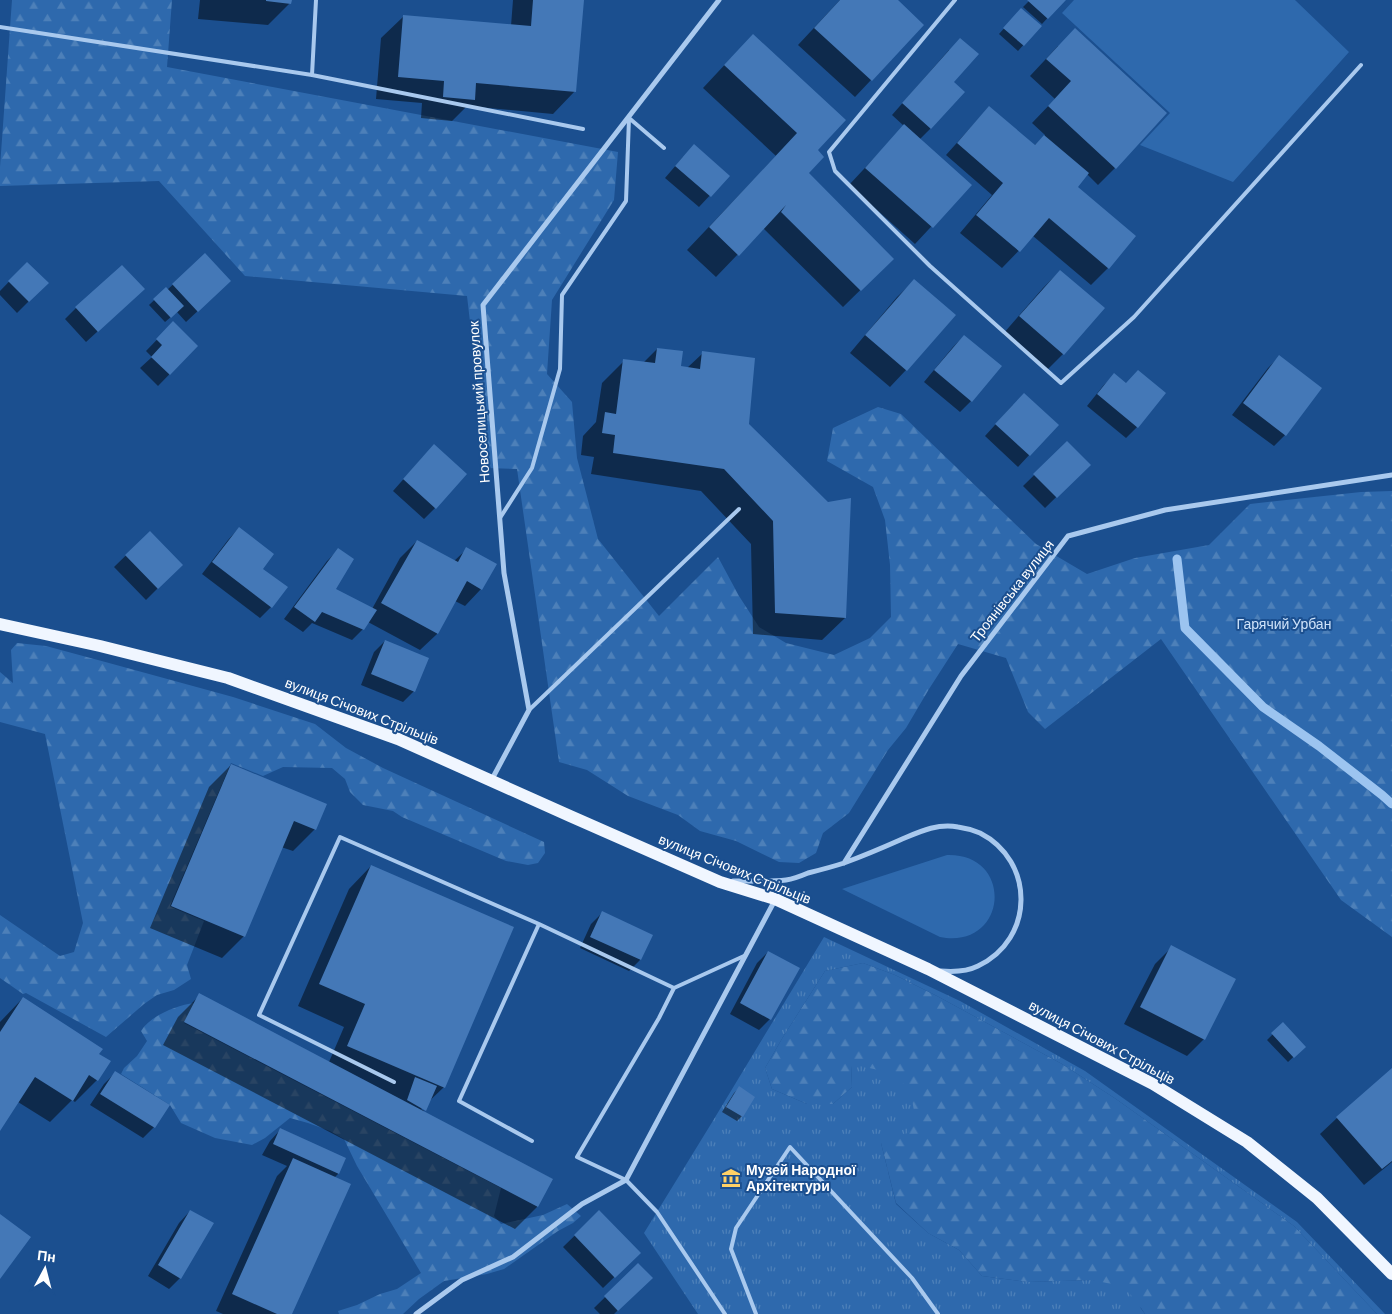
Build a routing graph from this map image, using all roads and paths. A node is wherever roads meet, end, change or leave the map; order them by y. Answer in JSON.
{"nodes":[{"id":1,"x":316,"y":0,"type":"edge"},
{"id":2,"x":719,"y":0,"type":"edge"},
{"id":3,"x":955,"y":0,"type":"edge"},
{"id":4,"x":0,"y":27,"type":"edge"},
{"id":5,"x":1361,"y":65,"type":"dead end"},
{"id":6,"x":312,"y":75,"type":"junction"},
{"id":7,"x":629,"y":118,"type":"junction"},
{"id":8,"x":582,"y":129,"type":"dead end"},
{"id":9,"x":664,"y":148,"type":"dead end"},
{"id":10,"x":1392,"y":475,"type":"edge"},
{"id":11,"x":739,"y":509,"type":"dead end"},
{"id":12,"x":500,"y":520,"type":"junction"},
{"id":13,"x":0,"y":624,"type":"edge"},
{"id":14,"x":529,"y":710,"type":"junction"},
{"id":15,"x":491,"y":781,"type":"junction"},
{"id":16,"x":844,"y":863,"type":"junction"},
{"id":17,"x":720,"y":882,"type":"junction"},
{"id":18,"x":775,"y":899,"type":"junction"},
{"id":19,"x":538,"y":924,"type":"junction"},
{"id":20,"x":744,"y":956,"type":"junction"},
{"id":21,"x":928,"y":970,"type":"junction"},
{"id":22,"x":674,"y":988,"type":"junction"},
{"id":23,"x":394,"y":1082,"type":"dead end"},
{"id":24,"x":532,"y":1140,"type":"dead end"},
{"id":25,"x":626,"y":1180,"type":"junction"},
{"id":26,"x":1392,"y":1274,"type":"edge"},
{"id":27,"x":416,"y":1314,"type":"edge"},
{"id":28,"x":725,"y":1314,"type":"edge"},
{"id":29,"x":756,"y":1314,"type":"edge"},
{"id":30,"x":938,"y":1314,"type":"edge"}],
"edges":[{"from":1,"to":6,"type":"lane"},
{"from":2,"to":7,"type":"street","name":"Новоселицький провулок"},
{"from":3,"to":5,"type":"lane"},
{"from":4,"to":6,"type":"lane"},
{"from":6,"to":8,"type":"lane"},
{"from":7,"to":9,"type":"lane"},
{"from":7,"to":12,"type":"lane"},
{"from":7,"to":12,"type":"street","name":"Новоселицький провулок"},
{"from":10,"to":16,"type":"street","name":"Троянівська вулиця"},
{"from":11,"to":14,"type":"lane"},
{"from":12,"to":14,"type":"street","name":"Новоселицький провулок"},
{"from":13,"to":15,"type":"main road","name":"вулиця Січових Стрільців"},
{"from":14,"to":15,"type":"street"},
{"from":15,"to":17,"type":"main road","name":"вулиця Січових Стрільців"},
{"from":16,"to":17,"type":"street"},
{"from":16,"to":21,"type":"street"},
{"from":17,"to":18,"type":"main road","name":"вулиця Січових Стрільців"},
{"from":18,"to":20,"type":"street"},
{"from":18,"to":21,"type":"main road","name":"вулиця Січових Стрільців"},
{"from":19,"to":22,"type":"lane"},
{"from":19,"to":23,"type":"lane"},
{"from":19,"to":24,"type":"lane"},
{"from":20,"to":22,"type":"lane"},
{"from":20,"to":25,"type":"street"},
{"from":21,"to":26,"type":"main road","name":"вулиця Січових Стрільців"},
{"from":22,"to":25,"type":"lane"},
{"from":25,"to":27,"type":"street"},
{"from":25,"to":28,"type":"lane"},
{"from":29,"to":30,"type":"lane"}]}
